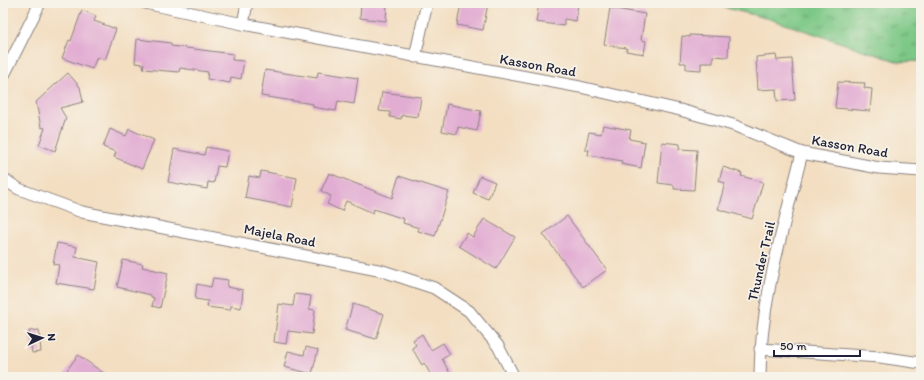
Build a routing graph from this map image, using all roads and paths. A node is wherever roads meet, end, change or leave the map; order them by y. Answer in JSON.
{"nodes":[{"id":1,"x":40,"y":3,"type":"edge"},
{"id":2,"x":145,"y":3,"type":"edge"},
{"id":3,"x":247,"y":3,"type":"edge"},
{"id":4,"x":427,"y":3,"type":"edge"},
{"id":5,"x":243,"y":24,"type":"junction"},
{"id":6,"x":416,"y":57,"type":"junction"},
{"id":7,"x":3,"y":77,"type":"edge"},
{"id":8,"x":802,"y":153,"type":"junction"},
{"id":9,"x":921,"y":171,"type":"edge"},
{"id":10,"x":3,"y":179,"type":"edge"},
{"id":11,"x":760,"y":349,"type":"junction"},
{"id":12,"x":921,"y":363,"type":"edge"},
{"id":13,"x":514,"y":377,"type":"edge"},
{"id":14,"x":760,"y":377,"type":"edge"}],
"edges":[{"from":1,"to":7,"type":"street"},
{"from":2,"to":5,"type":"street","name":"Kasson Road"},
{"from":3,"to":5,"type":"street"},
{"from":4,"to":6,"type":"street"},
{"from":5,"to":6,"type":"street","name":"Kasson Road"},
{"from":6,"to":8,"type":"street","name":"Kasson Road"},
{"from":8,"to":9,"type":"street","name":"Kasson Road"},
{"from":8,"to":11,"type":"street","name":"Thunder Trail"},
{"from":10,"to":13,"type":"street","name":"Majela Road"},
{"from":11,"to":12,"type":"street"},
{"from":11,"to":14,"type":"street","name":"Thunder Trail"}]}
